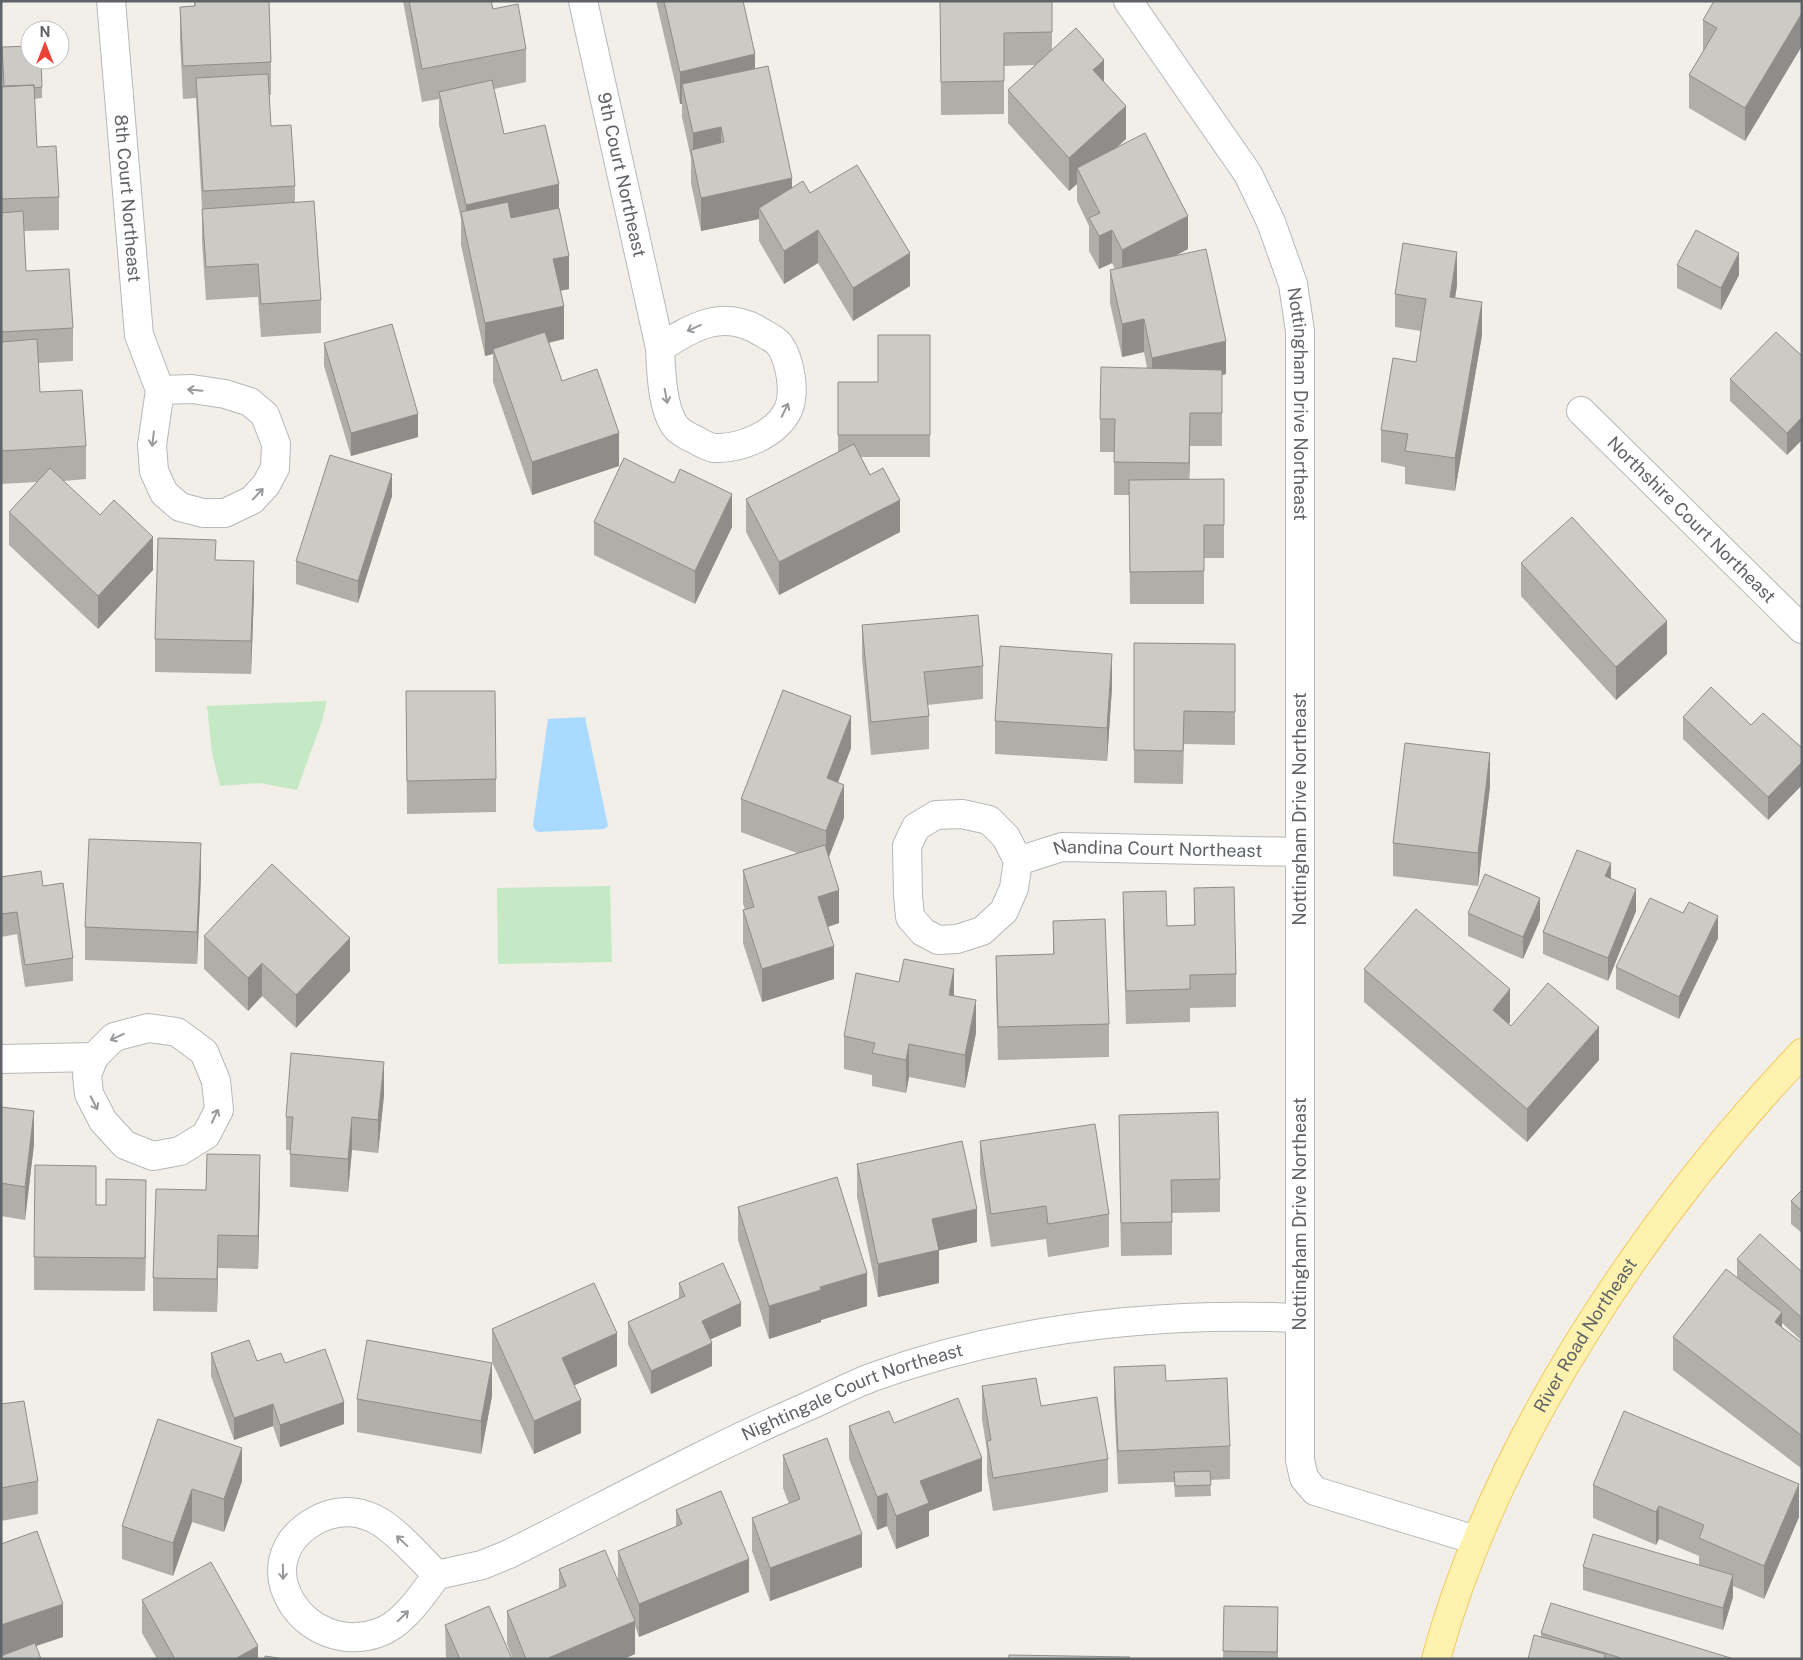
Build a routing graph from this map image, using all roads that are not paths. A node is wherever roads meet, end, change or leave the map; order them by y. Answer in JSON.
{"nodes":[{"id":1,"x":111,"y":1,"type":"edge"},
{"id":2,"x":583,"y":1,"type":"edge"},
{"id":3,"x":1128,"y":1,"type":"edge"},
{"id":4,"x":660,"y":348,"type":"junction"},
{"id":5,"x":160,"y":390,"type":"junction"},
{"id":6,"x":1582,"y":411,"type":"dead end"},
{"id":7,"x":1802,"y":629,"type":"edge"},
{"id":8,"x":1300,"y":852,"type":"junction"},
{"id":9,"x":1018,"y":861,"type":"junction"},
{"id":10,"x":1802,"y":1053,"type":"edge"},
{"id":11,"x":94,"y":1057,"type":"junction"},
{"id":12,"x":1,"y":1059,"type":"edge"},
{"id":13,"x":1300,"y":1318,"type":"junction"},
{"id":14,"x":1476,"y":1540,"type":"junction"},
{"id":15,"x":437,"y":1575,"type":"junction"},
{"id":16,"x":1436,"y":1659,"type":"edge"}],
"edges":[{"from":1,"to":5,"type":"street","name":"8th Court Northeast"},
{"from":2,"to":4,"type":"street","name":"9th Court Northeast"},
{"from":3,"to":8,"type":"street","name":"Nottingham Drive Northeast"},
{"from":4,"to":4,"type":"street","name":"9th Court Northeast","one_way":true},
{"from":5,"to":5,"type":"street","name":"8th Court Northeast","one_way":true},
{"from":6,"to":7,"type":"street","name":"Northshire Court Northeast"},
{"from":8,"to":9,"type":"street","name":"Nandina Court Northeast"},
{"from":8,"to":13,"type":"street","name":"Nottingham Drive Northeast"},
{"from":9,"to":9,"type":"street"},
{"from":10,"to":14,"type":"main road","name":"River Road Northeast"},
{"from":11,"to":11,"type":"street","one_way":true},
{"from":11,"to":12,"type":"street"},
{"from":13,"to":14,"type":"street","name":"Nottingham Drive Northeast"},
{"from":13,"to":15,"type":"street","name":"Nightingale Court Northeast"},
{"from":14,"to":16,"type":"main road","name":"River Road Northeast"},
{"from":15,"to":15,"type":"street","one_way":true}]}
